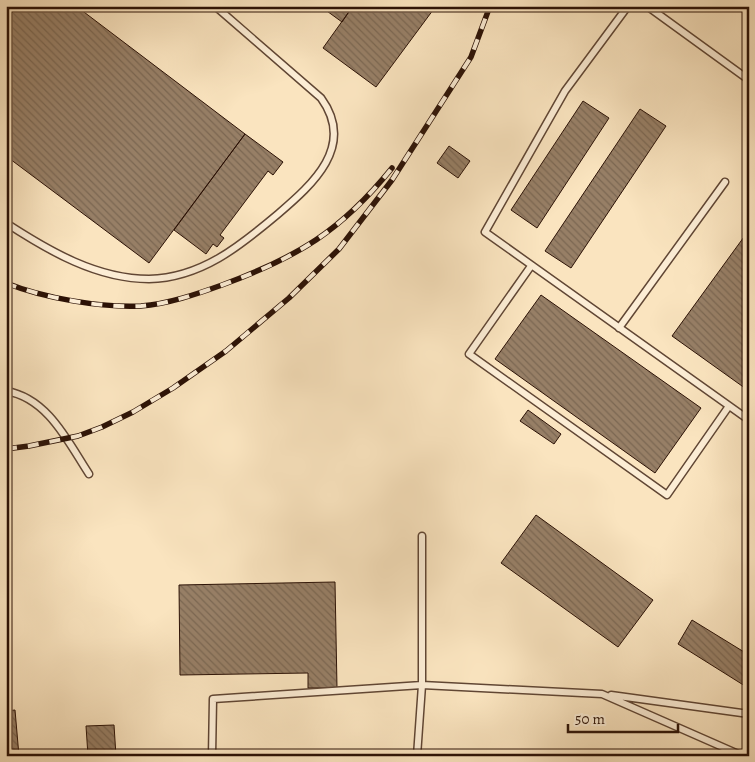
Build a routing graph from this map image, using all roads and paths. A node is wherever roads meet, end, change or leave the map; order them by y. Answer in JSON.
{"nodes":[{"id":1,"x":215,"y":6,"type":"edge"},
{"id":2,"x":628,"y":6,"type":"edge"},
{"id":3,"x":647,"y":6,"type":"edge"},
{"id":4,"x":749,"y":80,"type":"edge"},
{"id":5,"x":725,"y":182,"type":"dead end"},
{"id":6,"x":6,"y":223,"type":"edge"},
{"id":7,"x":532,"y":266,"type":"junction"},
{"id":8,"x":619,"y":328,"type":"junction"},
{"id":9,"x":6,"y":391,"type":"edge"},
{"id":10,"x":729,"y":406,"type":"junction"},
{"id":11,"x":749,"y":420,"type":"edge"},
{"id":12,"x":90,"y":474,"type":"dead end"},
{"id":13,"x":422,"y":536,"type":"dead end"},
{"id":14,"x":422,"y":685,"type":"junction"},
{"id":15,"x":602,"y":694,"type":"junction"},
{"id":16,"x":749,"y":714,"type":"edge"},
{"id":17,"x":212,"y":756,"type":"edge"},
{"id":18,"x":416,"y":756,"type":"edge"},
{"id":19,"x":743,"y":756,"type":"edge"}],
"edges":[{"from":1,"to":6,"type":"lane"},
{"from":2,"to":7,"type":"lane"},
{"from":3,"to":4,"type":"lane"},
{"from":5,"to":8,"type":"lane"},
{"from":7,"to":8,"type":"lane"},
{"from":7,"to":10,"type":"lane"},
{"from":8,"to":10,"type":"lane"},
{"from":9,"to":12,"type":"lane"},
{"from":10,"to":11,"type":"lane"},
{"from":13,"to":14,"type":"lane"},
{"from":14,"to":15,"type":"lane"},
{"from":14,"to":17,"type":"lane"},
{"from":14,"to":18,"type":"lane"},
{"from":15,"to":16,"type":"lane"},
{"from":15,"to":19,"type":"lane"}]}
